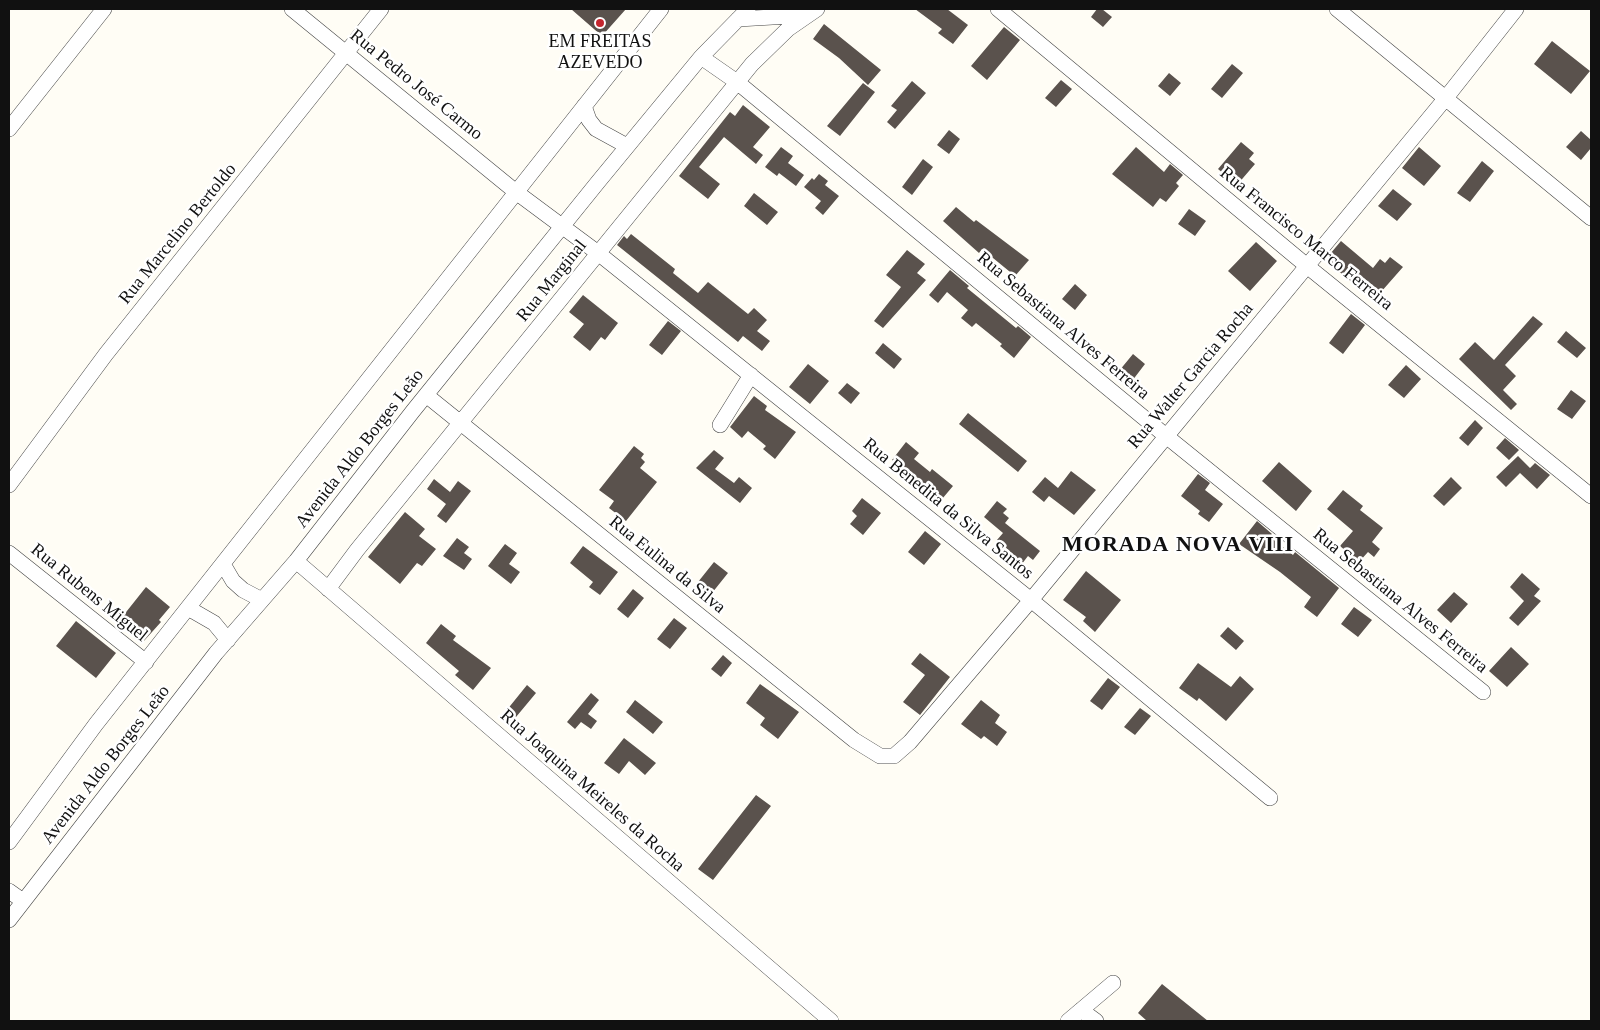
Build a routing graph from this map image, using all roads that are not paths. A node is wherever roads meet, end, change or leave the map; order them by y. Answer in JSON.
{"nodes":[{"id":1,"x":104,"y":9,"type":"edge"},
{"id":2,"x":292,"y":9,"type":"edge"},
{"id":3,"x":381,"y":9,"type":"edge"},
{"id":4,"x":661,"y":9,"type":"edge"},
{"id":5,"x":998,"y":9,"type":"edge"},
{"id":6,"x":1337,"y":9,"type":"edge"},
{"id":7,"x":1516,"y":9,"type":"edge"},
{"id":8,"x":812,"y":12,"type":"edge"},
{"id":9,"x":743,"y":14,"type":"edge"},
{"id":10,"x":347,"y":52,"type":"junction"},
{"id":11,"x":702,"y":57,"type":"junction"},
{"id":12,"x":737,"y":82,"type":"junction"},
{"id":13,"x":1445,"y":99,"type":"junction"},
{"id":14,"x":584,"y":106,"type":"junction"},
{"id":15,"x":9,"y":129,"type":"edge"},
{"id":16,"x":627,"y":146,"type":"junction"},
{"id":17,"x":516,"y":192,"type":"junction"},
{"id":18,"x":1591,"y":218,"type":"edge"},
{"id":19,"x":562,"y":227,"type":"junction"},
{"id":20,"x":598,"y":253,"type":"junction"},
{"id":21,"x":1307,"y":266,"type":"junction"},
{"id":22,"x":751,"y":375,"type":"junction"},
{"id":23,"x":426,"y":395,"type":"junction"},
{"id":24,"x":461,"y":421,"type":"junction"},
{"id":25,"x":720,"y":425,"type":"dead end"},
{"id":26,"x":1166,"y":436,"type":"junction"},
{"id":27,"x":9,"y":485,"type":"edge"},
{"id":28,"x":1591,"y":496,"type":"edge"},
{"id":29,"x":9,"y":553,"type":"edge"},
{"id":30,"x":296,"y":561,"type":"junction"},
{"id":31,"x":223,"y":564,"type":"junction"},
{"id":32,"x":328,"y":589,"type":"junction"},
{"id":33,"x":262,"y":600,"type":"junction"},
{"id":34,"x":1031,"y":600,"type":"junction"},
{"id":35,"x":188,"y":608,"type":"junction"},
{"id":36,"x":228,"y":640,"type":"junction"},
{"id":37,"x":146,"y":662,"type":"junction"},
{"id":38,"x":1483,"y":692,"type":"dead end"},
{"id":39,"x":887,"y":758,"type":"joint"},
{"id":40,"x":1270,"y":798,"type":"dead end"},
{"id":41,"x":9,"y":842,"type":"edge"},
{"id":42,"x":9,"y":891,"type":"edge"},
{"id":43,"x":23,"y":901,"type":"junction"},
{"id":44,"x":9,"y":920,"type":"edge"},
{"id":45,"x":1113,"y":983,"type":"dead end"},
{"id":46,"x":1081,"y":1010,"type":"junction"},
{"id":47,"x":831,"y":1021,"type":"edge"},
{"id":48,"x":1068,"y":1021,"type":"edge"},
{"id":49,"x":1096,"y":1021,"type":"edge"}],
"edges":[{"from":1,"to":15,"type":"street"},
{"from":2,"to":10,"type":"street","name":"Rua Pedro José Carmo"},
{"from":3,"to":10,"type":"street","name":"Rua Marcelino Bertoldo"},
{"from":4,"to":14,"type":"street","name":"Avenida Aldo Borges Leão"},
{"from":5,"to":21,"type":"street","name":"Rua Francisco Marco Ferreira"},
{"from":6,"to":13,"type":"street"},
{"from":7,"to":13,"type":"street","name":"Rua Walter Garcia Rocha"},
{"from":8,"to":9,"type":"street"},
{"from":8,"to":12,"type":"street","name":"Rua Marginal"},
{"from":9,"to":11,"type":"street","name":"Avenida Aldo Borges Leão"},
{"from":10,"to":17,"type":"street","name":"Rua Pedro José Carmo"},
{"from":10,"to":27,"type":"street","name":"Rua Marcelino Bertoldo"},
{"from":11,"to":12,"type":"street","name":"Rua Sebastiana Alves Ferreira"},
{"from":11,"to":16,"type":"street","name":"Avenida Aldo Borges Leão"},
{"from":12,"to":20,"type":"street","name":"Rua Marginal"},
{"from":12,"to":26,"type":"street","name":"Rua Sebastiana Alves Ferreira"},
{"from":13,"to":18,"type":"street"},
{"from":13,"to":21,"type":"street","name":"Rua Walter Garcia Rocha"},
{"from":14,"to":16,"type":"street"},
{"from":14,"to":17,"type":"street","name":"Avenida Aldo Borges Leão"},
{"from":16,"to":19,"type":"street","name":"Avenida Aldo Borges Leão"},
{"from":17,"to":19,"type":"street","name":"Rua Pedro José Carmo"},
{"from":17,"to":31,"type":"street","name":"Avenida Aldo Borges Leão"},
{"from":19,"to":20,"type":"street","name":"Rua Benedita da Silva Santos"},
{"from":19,"to":23,"type":"street","name":"Avenida Aldo Borges Leão"},
{"from":20,"to":22,"type":"street","name":"Rua Benedita da Silva Santos"},
{"from":20,"to":24,"type":"street","name":"Rua Marginal"},
{"from":21,"to":26,"type":"street","name":"Rua Walter Garcia Rocha"},
{"from":21,"to":28,"type":"street","name":"Rua Francisco Marco Ferreira"},
{"from":22,"to":25,"type":"street"},
{"from":22,"to":34,"type":"street","name":"Rua Benedita da Silva Santos"},
{"from":23,"to":24,"type":"street","name":"Rua Eulina da Silva"},
{"from":23,"to":30,"type":"street","name":"Avenida Aldo Borges Leão"},
{"from":24,"to":32,"type":"street","name":"Rua Marginal"},
{"from":24,"to":39,"type":"street","name":"Rua Eulina da Silva"},
{"from":26,"to":34,"type":"street","name":"Rua Walter Garcia Rocha"},
{"from":26,"to":38,"type":"street","name":"Rua Sebastiana Alves Ferreira"},
{"from":29,"to":37,"type":"street","name":"Rua Rubens Miguel"},
{"from":30,"to":32,"type":"street","name":"Rua Joaquina Meireles da Rocha"},
{"from":30,"to":33,"type":"street","name":"Avenida Aldo Borges Leão"},
{"from":31,"to":33,"type":"street"},
{"from":31,"to":35,"type":"street","name":"Avenida Aldo Borges Leão"},
{"from":32,"to":47,"type":"street","name":"Rua Joaquina Meireles da Rocha"},
{"from":33,"to":36,"type":"street","name":"Avenida Aldo Borges Leão"},
{"from":34,"to":39,"type":"street","name":"Rua Walter Garcia Rocha"},
{"from":34,"to":40,"type":"street","name":"Rua Benedita da Silva Santos"},
{"from":35,"to":36,"type":"street"},
{"from":35,"to":37,"type":"street","name":"Avenida Aldo Borges Leão"},
{"from":36,"to":43,"type":"street","name":"Avenida Aldo Borges Leão"},
{"from":37,"to":41,"type":"street","name":"Avenida Aldo Borges Leão"},
{"from":42,"to":43,"type":"street"},
{"from":43,"to":44,"type":"street","name":"Avenida Aldo Borges Leão"},
{"from":45,"to":46,"type":"street"},
{"from":46,"to":48,"type":"street"},
{"from":46,"to":49,"type":"street"}]}
